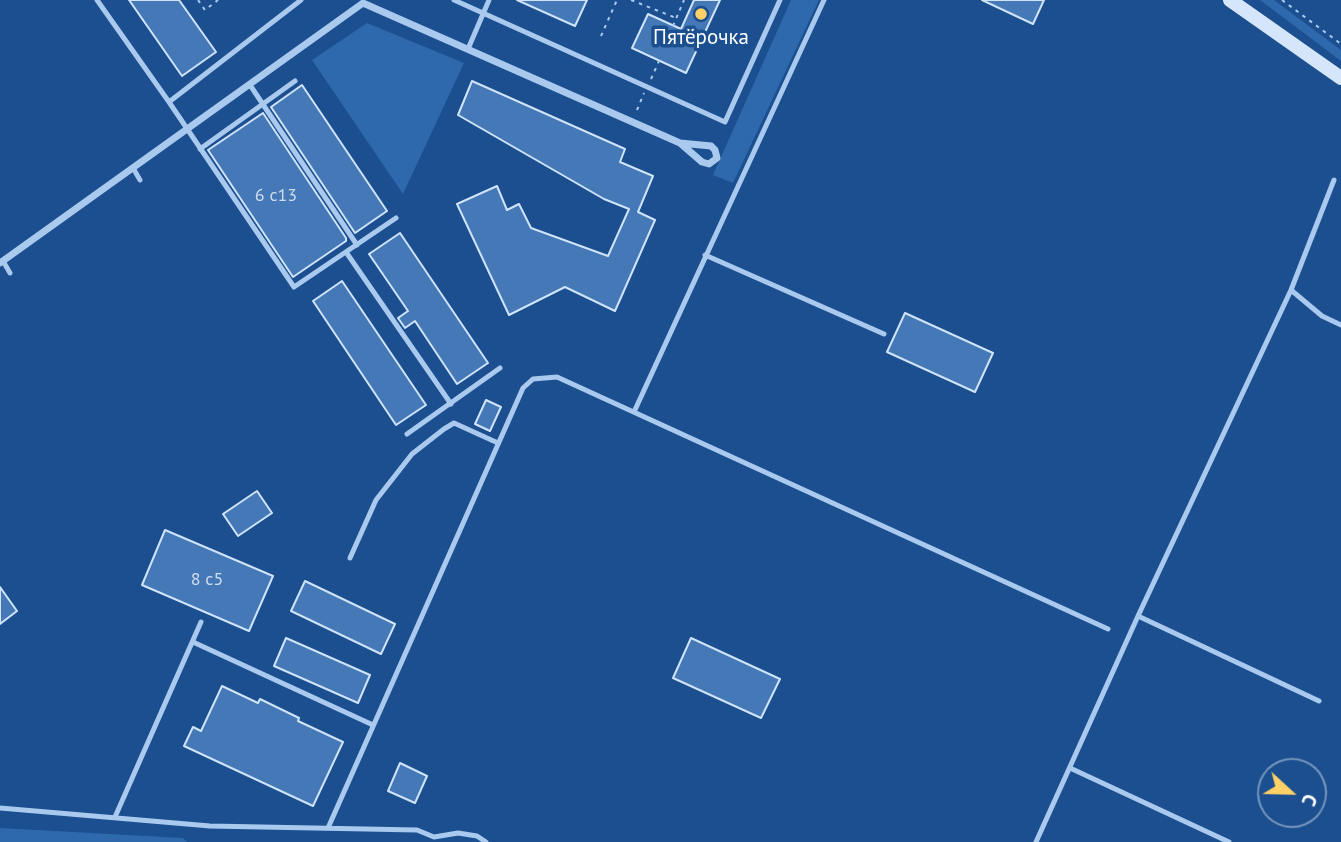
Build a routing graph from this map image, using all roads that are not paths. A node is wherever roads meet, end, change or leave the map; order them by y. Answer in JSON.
{"nodes":[{"id":1,"x":97,"y":0,"type":"edge"},
{"id":2,"x":301,"y":0,"type":"edge"},
{"id":3,"x":454,"y":0,"type":"edge"},
{"id":4,"x":489,"y":0,"type":"edge"},
{"id":5,"x":780,"y":0,"type":"edge"},
{"id":6,"x":824,"y":0,"type":"edge"},
{"id":7,"x":1230,"y":0,"type":"edge"},
{"id":8,"x":463,"y":2,"type":"edge"},
{"id":9,"x":483,"y":12,"type":"junction"},
{"id":10,"x":468,"y":49,"type":"junction"},
{"id":11,"x":1341,"y":78,"type":"edge"},
{"id":12,"x":295,"y":81,"type":"dead end"},
{"id":13,"x":250,"y":85,"type":"junction"},
{"id":14,"x":169,"y":102,"type":"junction"},
{"id":15,"x":262,"y":104,"type":"junction"},
{"id":16,"x":187,"y":129,"type":"junction"},
{"id":17,"x":680,"y":143,"type":"junction"},
{"id":18,"x":200,"y":149,"type":"junction"},
{"id":19,"x":132,"y":168,"type":"junction"},
{"id":20,"x":140,"y":180,"type":"dead end"},
{"id":21,"x":1334,"y":180,"type":"dead end"},
{"id":22,"x":396,"y":218,"type":"dead end"},
{"id":23,"x":357,"y":244,"type":"junction"},
{"id":24,"x":346,"y":252,"type":"junction"},
{"id":25,"x":705,"y":255,"type":"junction"},
{"id":26,"x":1,"y":262,"type":"edge"},
{"id":27,"x":10,"y":273,"type":"dead end"},
{"id":28,"x":1291,"y":290,"type":"junction"},
{"id":29,"x":1341,"y":325,"type":"edge"},
{"id":30,"x":884,"y":334,"type":"dead end"},
{"id":31,"x":500,"y":368,"type":"dead end"},
{"id":32,"x":451,"y":404,"type":"junction"},
{"id":33,"x":635,"y":412,"type":"junction"},
{"id":34,"x":407,"y":434,"type":"dead end"},
{"id":35,"x":498,"y":443,"type":"junction"},
{"id":36,"x":350,"y":558,"type":"dead end"},
{"id":37,"x":1138,"y":616,"type":"junction"},
{"id":38,"x":201,"y":622,"type":"dead end"},
{"id":39,"x":1108,"y":628,"type":"dead end"},
{"id":40,"x":193,"y":642,"type":"junction"},
{"id":41,"x":1319,"y":701,"type":"dead end"},
{"id":42,"x":373,"y":725,"type":"junction"},
{"id":43,"x":1070,"y":768,"type":"junction"},
{"id":44,"x":0,"y":808,"type":"edge"},
{"id":45,"x":116,"y":817,"type":"junction"},
{"id":46,"x":328,"y":828,"type":"junction"},
{"id":47,"x":486,"y":842,"type":"edge"},
{"id":48,"x":1036,"y":842,"type":"edge"},
{"id":49,"x":1229,"y":842,"type":"edge"}],
"edges":[{"from":1,"to":14,"type":"lane"},
{"from":2,"to":14,"type":"lane"},
{"from":3,"to":8,"type":"lane"},
{"from":4,"to":9,"type":"lane"},
{"from":5,"to":9,"type":"lane"},
{"from":6,"to":25,"type":"lane"},
{"from":7,"to":11,"type":"main road"},
{"from":8,"to":9,"type":"lane"},
{"from":9,"to":10,"type":"lane"},
{"from":10,"to":13,"type":"street"},
{"from":10,"to":17,"type":"street"},
{"from":12,"to":15,"type":"lane"},
{"from":13,"to":15,"type":"lane"},
{"from":13,"to":16,"type":"street"},
{"from":14,"to":16,"type":"lane"},
{"from":15,"to":18,"type":"lane"},
{"from":15,"to":23,"type":"lane"},
{"from":16,"to":18,"type":"lane"},
{"from":16,"to":19,"type":"street"},
{"from":17,"to":17,"type":"street"},
{"from":18,"to":24,"type":"lane"},
{"from":19,"to":20,"type":"lane"},
{"from":19,"to":26,"type":"street"},
{"from":21,"to":28,"type":"lane"},
{"from":22,"to":23,"type":"lane"},
{"from":23,"to":24,"type":"lane"},
{"from":24,"to":32,"type":"lane"},
{"from":25,"to":30,"type":"lane"},
{"from":25,"to":33,"type":"lane"},
{"from":26,"to":27,"type":"lane"},
{"from":28,"to":29,"type":"lane"},
{"from":28,"to":37,"type":"lane"},
{"from":31,"to":32,"type":"lane"},
{"from":32,"to":34,"type":"lane"},
{"from":33,"to":35,"type":"lane"},
{"from":33,"to":39,"type":"lane"},
{"from":35,"to":36,"type":"lane"},
{"from":35,"to":42,"type":"lane"},
{"from":37,"to":41,"type":"lane"},
{"from":37,"to":43,"type":"lane"},
{"from":38,"to":40,"type":"lane"},
{"from":40,"to":42,"type":"lane"},
{"from":40,"to":45,"type":"lane"},
{"from":42,"to":46,"type":"lane"},
{"from":43,"to":48,"type":"lane"},
{"from":43,"to":49,"type":"lane"},
{"from":44,"to":45,"type":"lane"},
{"from":45,"to":46,"type":"lane"},
{"from":46,"to":47,"type":"lane"}]}
